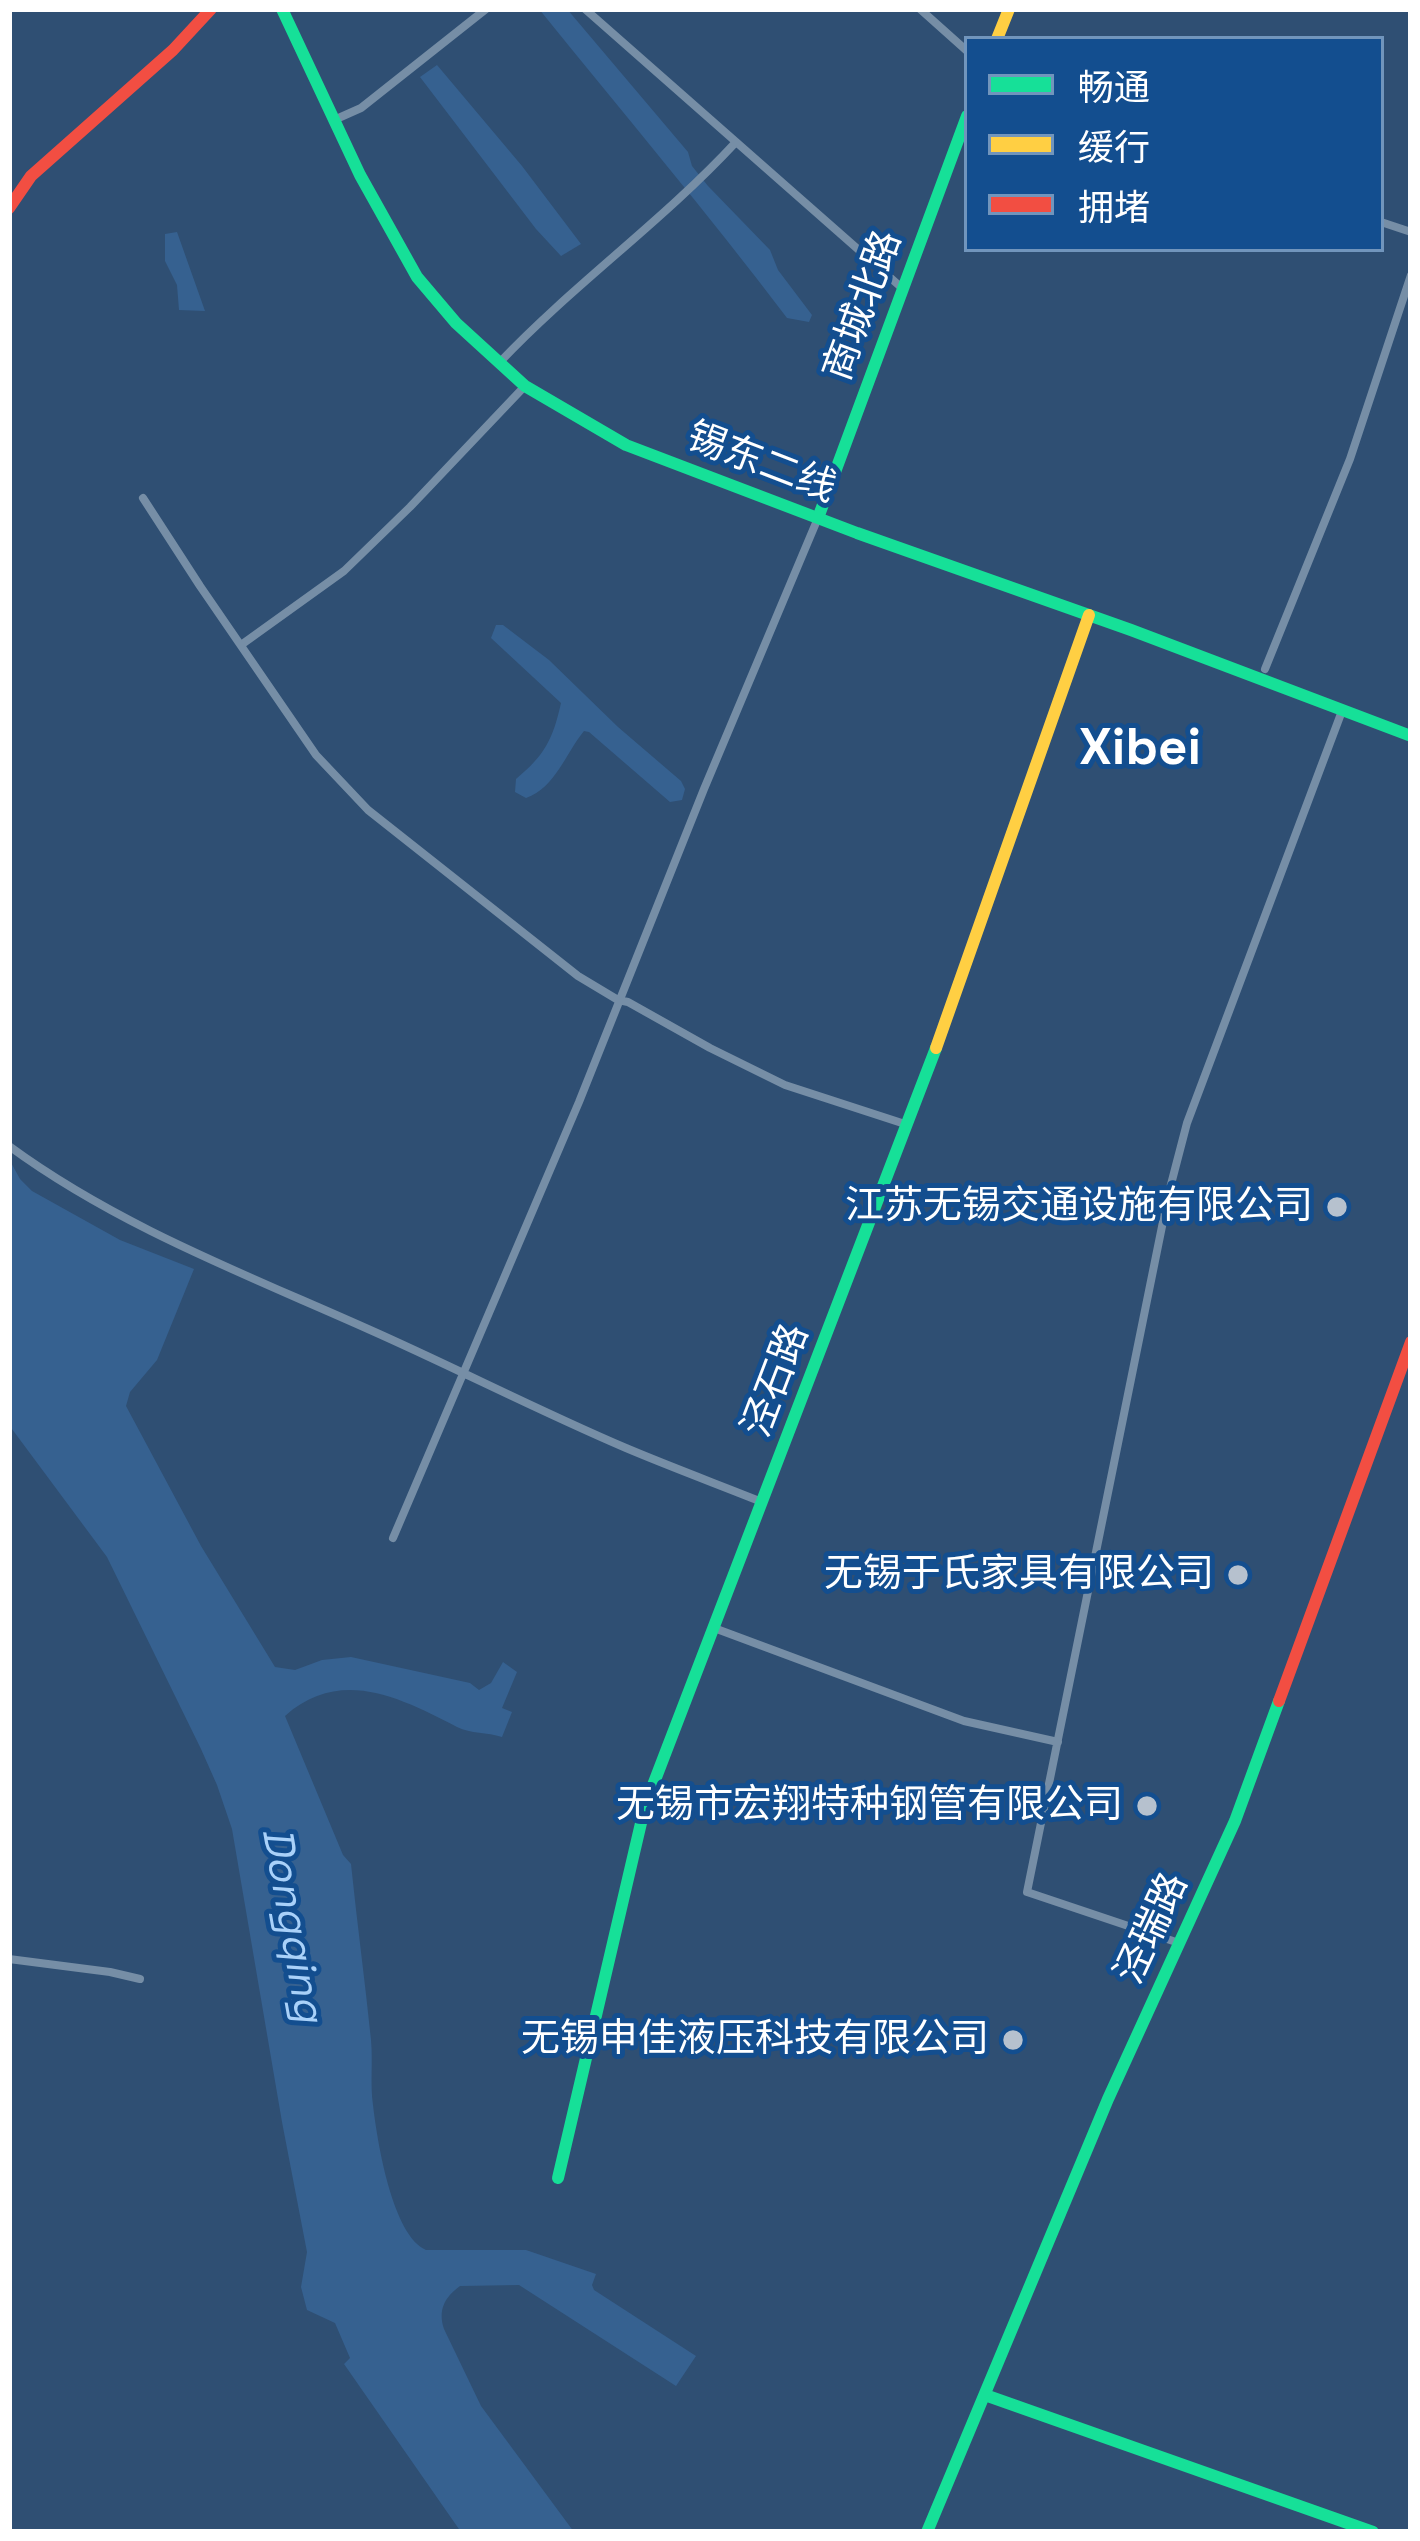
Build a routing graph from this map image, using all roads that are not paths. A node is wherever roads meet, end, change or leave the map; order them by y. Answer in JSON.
{"nodes":[{"id":1,"x":211,"y":9,"type":"edge"},
{"id":2,"x":282,"y":9,"type":"edge"},
{"id":3,"x":486,"y":9,"type":"edge"},
{"id":4,"x":585,"y":9,"type":"edge"},
{"id":5,"x":920,"y":9,"type":"edge"},
{"id":6,"x":964,"y":48,"type":"edge"},
{"id":7,"x":334,"y":120,"type":"junction"},
{"id":8,"x":964,"y":124,"type":"edge"},
{"id":9,"x":736,"y":142,"type":"junction"},
{"id":10,"x":9,"y":208,"type":"edge"},
{"id":11,"x":1411,"y":275,"type":"edge"},
{"id":12,"x":902,"y":288,"type":"junction"},
{"id":13,"x":499,"y":363,"type":"junction"},
{"id":14,"x":525,"y":386,"type":"junction"},
{"id":15,"x":143,"y":498,"type":"dead end"},
{"id":16,"x":818,"y":518,"type":"junction"},
{"id":17,"x":1089,"y":615,"type":"junction"},
{"id":18,"x":242,"y":645,"type":"junction"},
{"id":19,"x":1265,"y":669,"type":"dead end"},
{"id":20,"x":1342,"y":710,"type":"junction"},
{"id":21,"x":1411,"y":736,"type":"edge"},
{"id":22,"x":618,"y":1000,"type":"junction"},
{"id":23,"x":908,"y":1125,"type":"junction"},
{"id":24,"x":9,"y":1146,"type":"edge"},
{"id":25,"x":1411,"y":1342,"type":"edge"},
{"id":26,"x":465,"y":1372,"type":"junction"},
{"id":27,"x":762,"y":1502,"type":"junction"},
{"id":28,"x":393,"y":1538,"type":"dead end"},
{"id":29,"x":714,"y":1628,"type":"junction"},
{"id":30,"x":1058,"y":1742,"type":"junction"},
{"id":31,"x":1179,"y":1942,"type":"junction"},
{"id":32,"x":9,"y":1959,"type":"edge"},
{"id":33,"x":140,"y":1979,"type":"dead end"},
{"id":34,"x":558,"y":2178,"type":"dead end"},
{"id":35,"x":985,"y":2395,"type":"junction"},
{"id":36,"x":927,"y":2532,"type":"edge"},
{"id":37,"x":1372,"y":2532,"type":"edge"}],
"edges":[{"from":1,"to":10,"type":"street"},
{"from":2,"to":7,"type":"street","name":"锡东二线"},
{"from":3,"to":7,"type":"street"},
{"from":4,"to":9,"type":"street"},
{"from":5,"to":6,"type":"street"},
{"from":7,"to":13,"type":"street","name":"锡东二线"},
{"from":8,"to":12,"type":"street","name":"商城北路"},
{"from":9,"to":12,"type":"street"},
{"from":9,"to":13,"type":"street"},
{"from":11,"to":19,"type":"street"},
{"from":12,"to":16,"type":"street","name":"商城北路"},
{"from":13,"to":14,"type":"street","name":"锡东二线"},
{"from":14,"to":16,"type":"street","name":"锡东二线"},
{"from":14,"to":18,"type":"street"},
{"from":15,"to":18,"type":"street"},
{"from":16,"to":17,"type":"street","name":"锡东二线"},
{"from":16,"to":22,"type":"street"},
{"from":17,"to":20,"type":"street","name":"锡东二线"},
{"from":17,"to":23,"type":"street","name":"泾石路"},
{"from":18,"to":22,"type":"street"},
{"from":20,"to":21,"type":"street","name":"锡东二线"},
{"from":20,"to":30,"type":"street"},
{"from":22,"to":23,"type":"street"},
{"from":22,"to":26,"type":"street"},
{"from":23,"to":27,"type":"street","name":"泾石路"},
{"from":24,"to":26,"type":"street"},
{"from":25,"to":31,"type":"street","name":"泾瑞路"},
{"from":26,"to":27,"type":"street"},
{"from":26,"to":28,"type":"street"},
{"from":27,"to":29,"type":"street","name":"泾石路"},
{"from":29,"to":30,"type":"street"},
{"from":29,"to":34,"type":"street","name":"泾石路"},
{"from":30,"to":31,"type":"street"},
{"from":31,"to":35,"type":"street","name":"泾瑞路"},
{"from":32,"to":33,"type":"street"},
{"from":35,"to":36,"type":"street","name":"泾瑞路"},
{"from":35,"to":37,"type":"street"}]}
